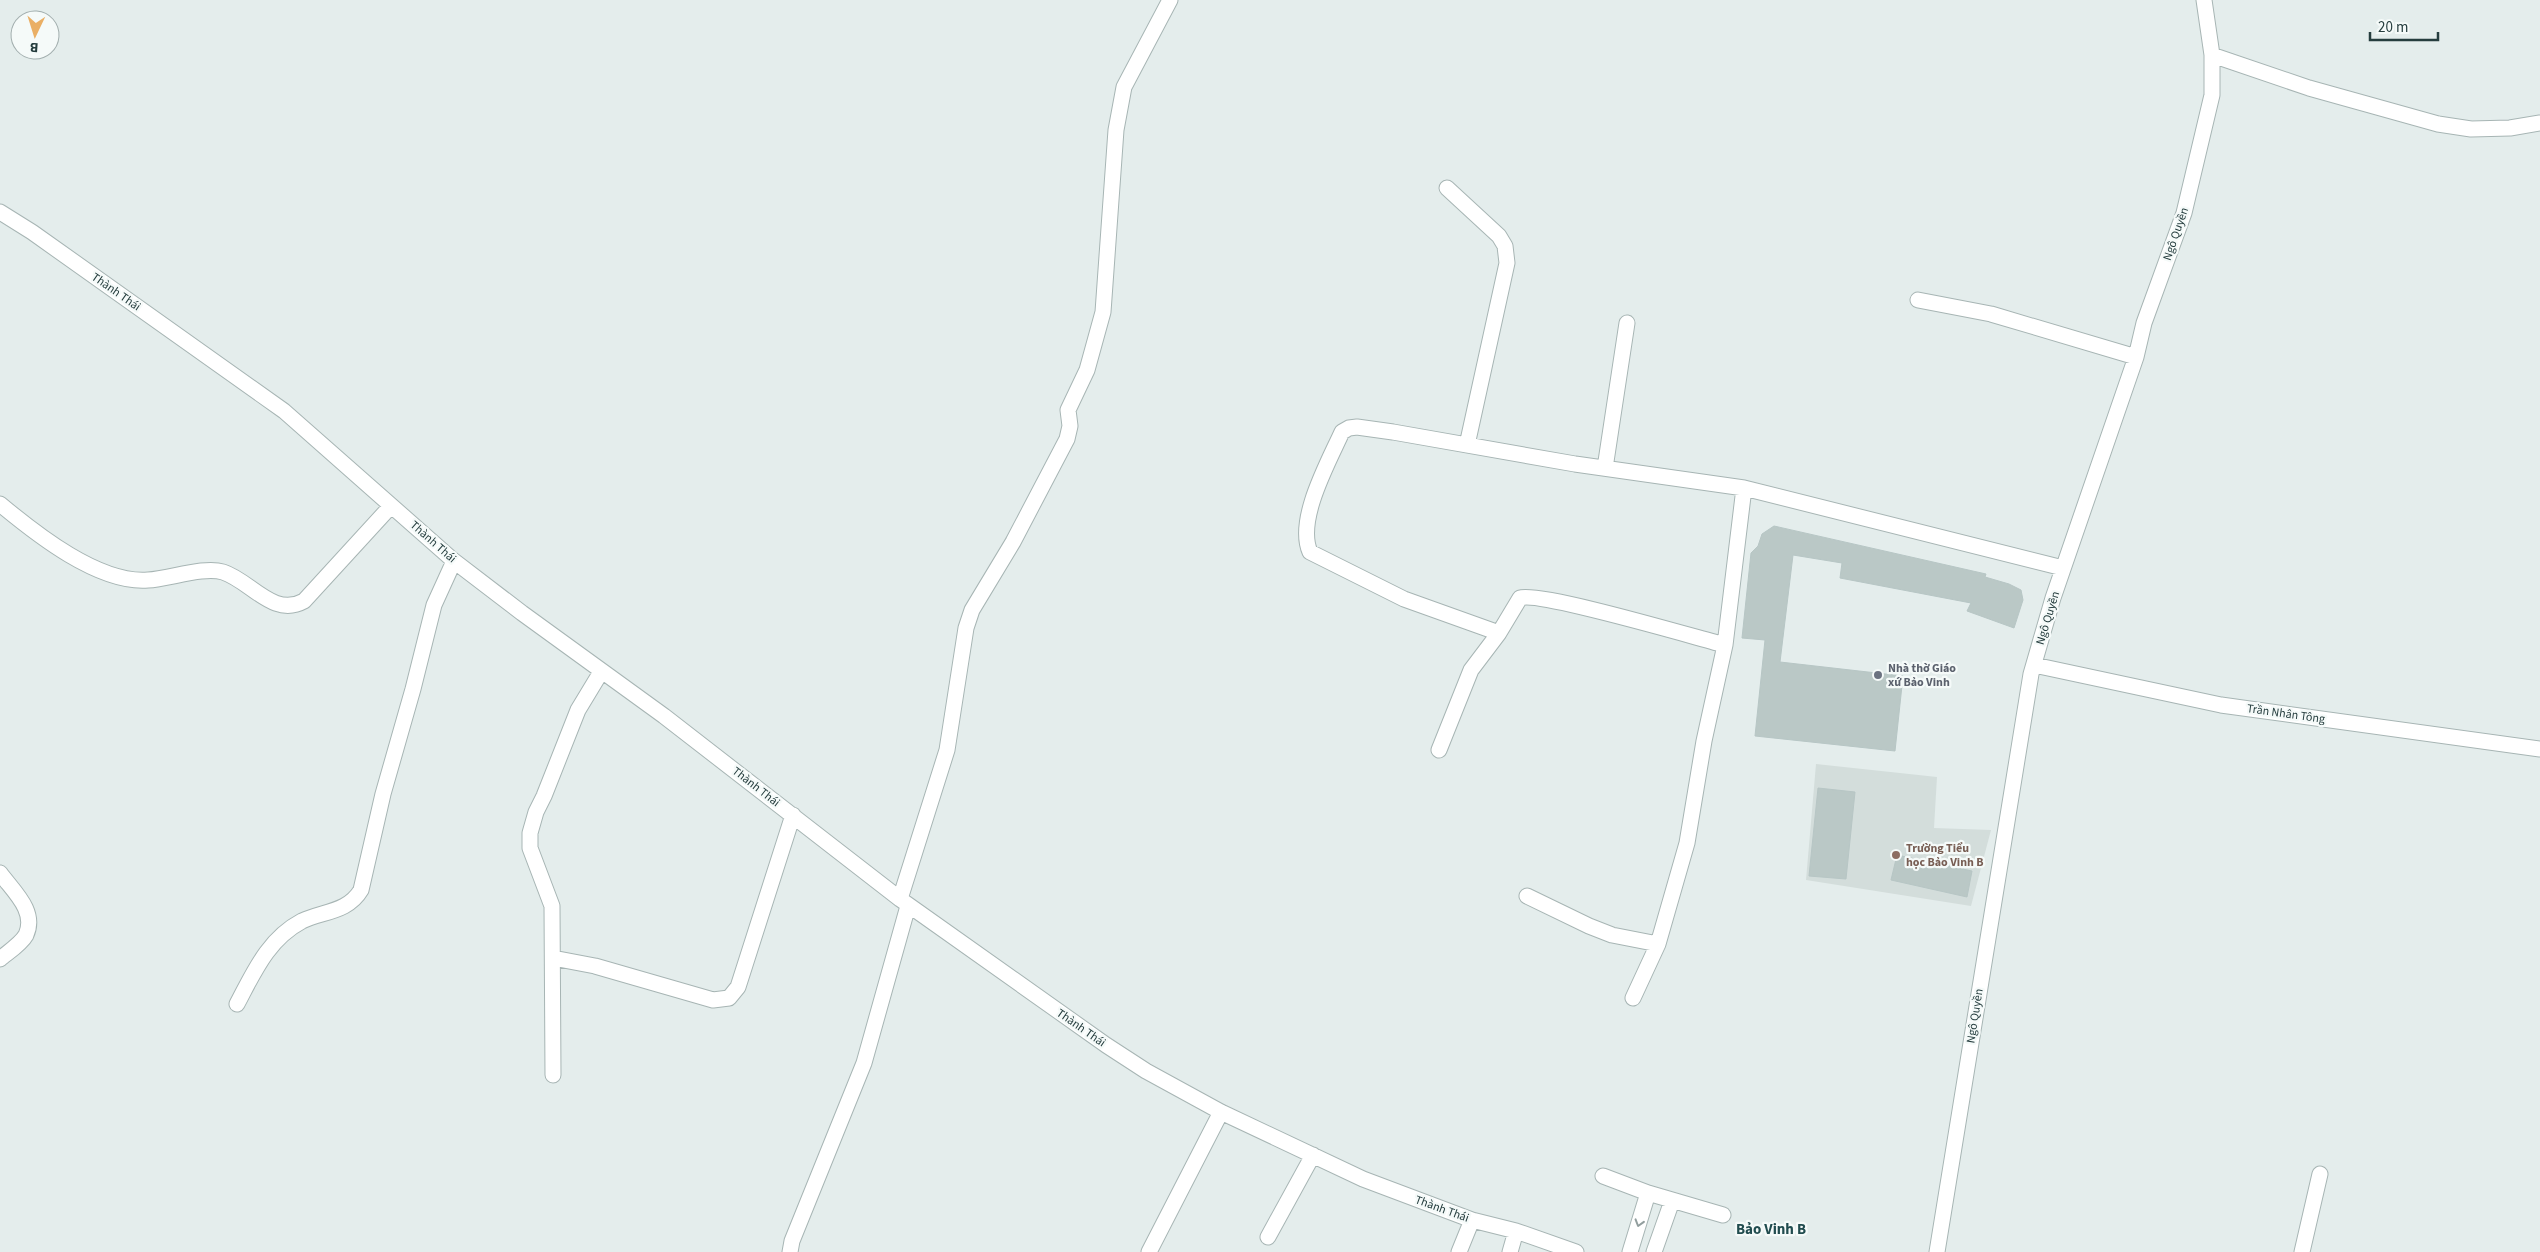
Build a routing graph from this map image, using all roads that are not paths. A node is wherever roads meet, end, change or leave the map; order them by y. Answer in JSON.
{"nodes":[{"id":1,"x":1170,"y":0,"type":"edge"},
{"id":2,"x":2204,"y":0,"type":"edge"},
{"id":3,"x":2212,"y":54,"type":"junction"},
{"id":4,"x":2540,"y":123,"type":"edge"},
{"id":5,"x":1447,"y":188,"type":"dead end"},
{"id":6,"x":0,"y":212,"type":"edge"},
{"id":7,"x":1918,"y":300,"type":"dead end"},
{"id":8,"x":1627,"y":323,"type":"dead end"},
{"id":9,"x":2136,"y":357,"type":"junction"},
{"id":10,"x":1467,"y":445,"type":"junction"},
{"id":11,"x":1605,"y":468,"type":"junction"},
{"id":12,"x":1744,"y":488,"type":"junction"},
{"id":13,"x":0,"y":504,"type":"edge"},
{"id":14,"x":391,"y":506,"type":"junction"},
{"id":15,"x":454,"y":561,"type":"junction"},
{"id":16,"x":2063,"y":568,"type":"junction"},
{"id":17,"x":1499,"y":633,"type":"junction"},
{"id":18,"x":1725,"y":645,"type":"junction"},
{"id":19,"x":2034,"y":666,"type":"junction"},
{"id":20,"x":601,"y":672,"type":"junction"},
{"id":21,"x":2540,"y":749,"type":"edge"},
{"id":22,"x":1439,"y":750,"type":"dead end"},
{"id":23,"x":794,"y":815,"type":"junction"},
{"id":24,"x":0,"y":873,"type":"edge"},
{"id":25,"x":1527,"y":896,"type":"dead end"},
{"id":26,"x":904,"y":902,"type":"junction"},
{"id":27,"x":1658,"y":944,"type":"junction"},
{"id":28,"x":553,"y":958,"type":"junction"},
{"id":29,"x":0,"y":959,"type":"edge"},
{"id":30,"x":1633,"y":998,"type":"dead end"},
{"id":31,"x":237,"y":1004,"type":"dead end"},
{"id":32,"x":553,"y":1075,"type":"dead end"},
{"id":33,"x":1221,"y":1112,"type":"junction"},
{"id":34,"x":1313,"y":1155,"type":"junction"},
{"id":35,"x":2320,"y":1174,"type":"dead end"},
{"id":36,"x":1603,"y":1176,"type":"dead end"},
{"id":37,"x":1648,"y":1193,"type":"junction"},
{"id":38,"x":1672,"y":1201,"type":"junction"},
{"id":39,"x":1723,"y":1216,"type":"dead end"},
{"id":40,"x":1472,"y":1220,"type":"junction"},
{"id":41,"x":1516,"y":1231,"type":"junction"},
{"id":42,"x":1268,"y":1237,"type":"dead end"},
{"id":43,"x":790,"y":1252,"type":"edge"},
{"id":44,"x":1149,"y":1252,"type":"edge"},
{"id":45,"x":1459,"y":1252,"type":"edge"},
{"id":46,"x":1510,"y":1252,"type":"edge"},
{"id":47,"x":1576,"y":1252,"type":"edge"},
{"id":48,"x":1630,"y":1252,"type":"edge"},
{"id":49,"x":1654,"y":1252,"type":"edge"},
{"id":50,"x":1937,"y":1252,"type":"edge"},
{"id":51,"x":2302,"y":1252,"type":"edge"}],
"edges":[{"from":1,"to":26,"type":"street"},
{"from":2,"to":3,"type":"street","name":"Ngô Quyền"},
{"from":3,"to":4,"type":"street"},
{"from":3,"to":9,"type":"street","name":"Ngô Quyền"},
{"from":5,"to":10,"type":"street"},
{"from":6,"to":14,"type":"street","name":"Thành Thái"},
{"from":7,"to":9,"type":"street"},
{"from":8,"to":11,"type":"street"},
{"from":9,"to":16,"type":"street","name":"Ngô Quyền"},
{"from":10,"to":11,"type":"street"},
{"from":10,"to":17,"type":"street"},
{"from":11,"to":12,"type":"street"},
{"from":12,"to":16,"type":"street"},
{"from":12,"to":18,"type":"street"},
{"from":13,"to":14,"type":"street"},
{"from":14,"to":15,"type":"street","name":"Thành Thái"},
{"from":15,"to":20,"type":"street","name":"Thành Thái"},
{"from":15,"to":31,"type":"street"},
{"from":16,"to":19,"type":"street","name":"Ngô Quyền"},
{"from":17,"to":18,"type":"street"},
{"from":17,"to":22,"type":"street"},
{"from":18,"to":27,"type":"street"},
{"from":19,"to":21,"type":"street","name":"Trần Nhân Tông"},
{"from":19,"to":50,"type":"street","name":"Ngô Quyền"},
{"from":20,"to":23,"type":"street","name":"Thành Thái"},
{"from":20,"to":28,"type":"street"},
{"from":23,"to":26,"type":"street","name":"Thành Thái"},
{"from":23,"to":28,"type":"street"},
{"from":24,"to":29,"type":"street"},
{"from":25,"to":27,"type":"street"},
{"from":26,"to":33,"type":"street","name":"Thành Thái"},
{"from":26,"to":43,"type":"street"},
{"from":27,"to":30,"type":"street"},
{"from":28,"to":32,"type":"street"},
{"from":33,"to":34,"type":"street","name":"Thành Thái"},
{"from":33,"to":44,"type":"street"},
{"from":34,"to":40,"type":"street","name":"Thành Thái"},
{"from":34,"to":42,"type":"street"},
{"from":35,"to":51,"type":"street"},
{"from":36,"to":37,"type":"street"},
{"from":37,"to":38,"type":"street"},
{"from":37,"to":48,"type":"street","one_way":true},
{"from":38,"to":39,"type":"street"},
{"from":38,"to":49,"type":"street"},
{"from":40,"to":41,"type":"street","name":"Thành Thái"},
{"from":40,"to":45,"type":"street"},
{"from":41,"to":46,"type":"street"},
{"from":41,"to":47,"type":"street","name":"Thành Thái"}]}
